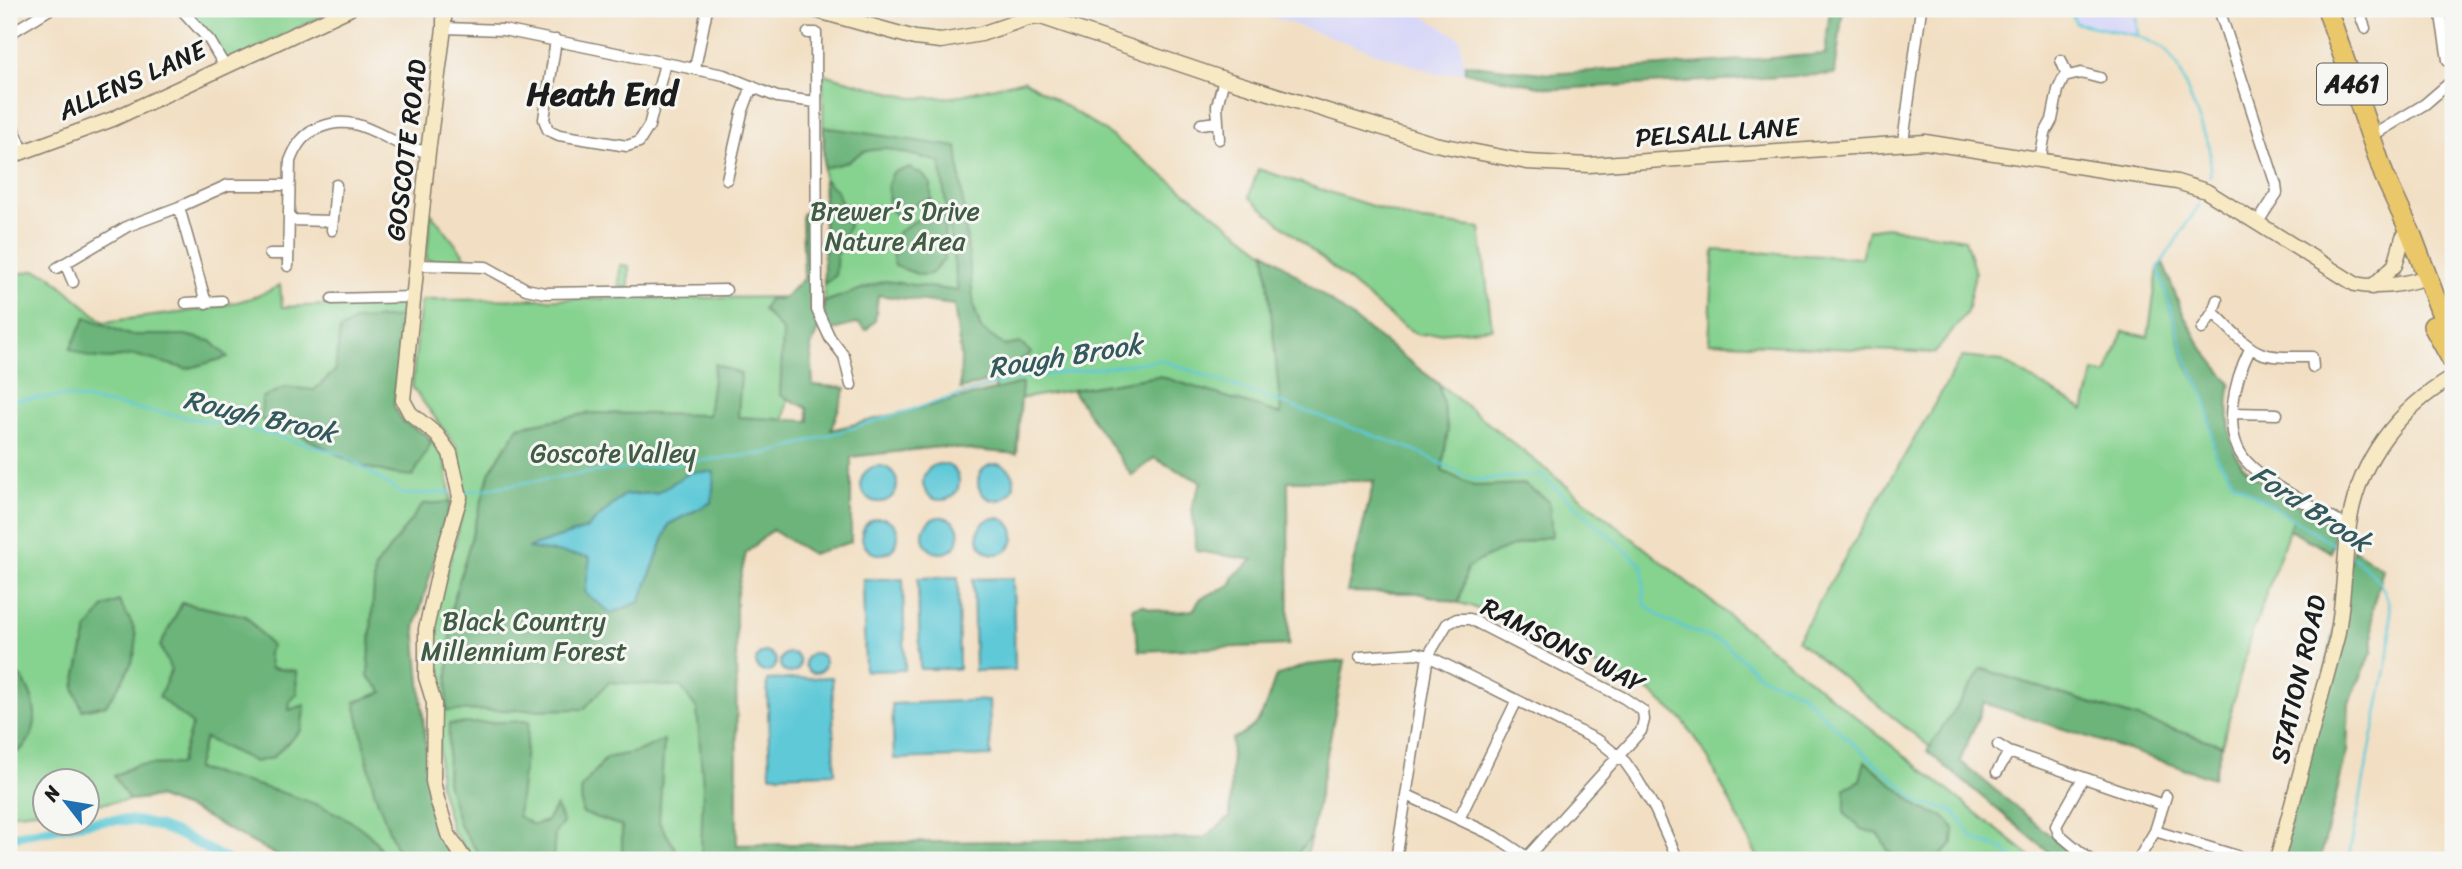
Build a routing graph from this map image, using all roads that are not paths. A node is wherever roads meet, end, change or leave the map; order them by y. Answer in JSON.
{"nodes":[{"id":1,"x":50,"y":9,"type":"edge"},
{"id":2,"x":181,"y":9,"type":"edge"},
{"id":3,"x":349,"y":9,"type":"edge"},
{"id":4,"x":444,"y":9,"type":"edge"},
{"id":5,"x":707,"y":9,"type":"edge"},
{"id":6,"x":811,"y":9,"type":"edge"},
{"id":7,"x":1922,"y":9,"type":"edge"},
{"id":8,"x":2220,"y":9,"type":"edge"},
{"id":9,"x":2327,"y":9,"type":"edge"},
{"id":10,"x":2440,"y":9,"type":"edge"},
{"id":11,"x":2361,"y":10,"type":"edge"},
{"id":12,"x":444,"y":28,"type":"junction"},
{"id":13,"x":2365,"y":28,"type":"dead end"},
{"id":14,"x":808,"y":33,"type":"dead end"},
{"id":15,"x":9,"y":34,"type":"edge"},
{"id":16,"x":556,"y":40,"type":"junction"},
{"id":17,"x":2061,"y":60,"type":"dead end"},
{"id":18,"x":665,"y":63,"type":"junction"},
{"id":19,"x":224,"y":65,"type":"junction"},
{"id":20,"x":2453,"y":65,"type":"edge"},
{"id":21,"x":695,"y":68,"type":"junction"},
{"id":22,"x":2067,"y":75,"type":"junction"},
{"id":23,"x":2101,"y":78,"type":"dead end"},
{"id":24,"x":1224,"y":79,"type":"junction"},
{"id":25,"x":752,"y":86,"type":"junction"},
{"id":26,"x":2450,"y":86,"type":"edge"},
{"id":27,"x":816,"y":102,"type":"junction"},
{"id":28,"x":9,"y":117,"type":"edge"},
{"id":29,"x":1216,"y":122,"type":"junction"},
{"id":30,"x":1201,"y":124,"type":"dead end"},
{"id":31,"x":2370,"y":137,"type":"junction"},
{"id":32,"x":1219,"y":139,"type":"dead end"},
{"id":33,"x":1903,"y":142,"type":"junction"},
{"id":34,"x":428,"y":152,"type":"junction"},
{"id":35,"x":24,"y":153,"type":"junction"},
{"id":36,"x":9,"y":158,"type":"edge"},
{"id":37,"x":2040,"y":161,"type":"junction"},
{"id":38,"x":727,"y":179,"type":"dead end"},
{"id":39,"x":288,"y":185,"type":"junction"},
{"id":40,"x":336,"y":185,"type":"dead end"},
{"id":41,"x":2392,"y":195,"type":"junction"},
{"id":42,"x":179,"y":207,"type":"junction"},
{"id":43,"x":289,"y":220,"type":"junction"},
{"id":44,"x":2258,"y":222,"type":"junction"},
{"id":45,"x":2403,"y":237,"type":"junction"},
{"id":46,"x":270,"y":254,"type":"dead end"},
{"id":47,"x":418,"y":265,"type":"junction"},
{"id":48,"x":2421,"y":279,"type":"junction"},
{"id":49,"x":74,"y":282,"type":"dead end"},
{"id":50,"x":2372,"y":287,"type":"junction"},
{"id":51,"x":726,"y":290,"type":"dead end"},
{"id":52,"x":414,"y":297,"type":"junction"},
{"id":53,"x":332,"y":299,"type":"dead end"},
{"id":54,"x":2217,"y":300,"type":"dead end"},
{"id":55,"x":222,"y":301,"type":"dead end"},
{"id":56,"x":186,"y":303,"type":"dead end"},
{"id":57,"x":206,"y":303,"type":"junction"},
{"id":58,"x":2213,"y":312,"type":"junction"},
{"id":59,"x":2202,"y":329,"type":"dead end"},
{"id":60,"x":2453,"y":338,"type":"edge"},
{"id":61,"x":2250,"y":349,"type":"junction"},
{"id":62,"x":2453,"y":362,"type":"edge"},
{"id":63,"x":2313,"y":367,"type":"dead end"},
{"id":64,"x":2453,"y":377,"type":"edge"},
{"id":65,"x":851,"y":385,"type":"dead end"},
{"id":66,"x":2233,"y":413,"type":"junction"},
{"id":67,"x":2277,"y":414,"type":"dead end"},
{"id":68,"x":2349,"y":525,"type":"junction"},
{"id":69,"x":1428,"y":656,"type":"junction"},
{"id":70,"x":1360,"y":657,"type":"dead end"},
{"id":71,"x":1517,"y":700,"type":"junction"},
{"id":72,"x":1998,"y":745,"type":"dead end"},
{"id":73,"x":2009,"y":752,"type":"junction"},
{"id":74,"x":1618,"y":756,"type":"junction"},
{"id":75,"x":1997,"y":772,"type":"dead end"},
{"id":76,"x":2083,"y":778,"type":"junction"},
{"id":77,"x":1407,"y":795,"type":"junction"},
{"id":78,"x":1459,"y":819,"type":"junction"},
{"id":79,"x":2155,"y":831,"type":"junction"},
{"id":80,"x":1530,"y":858,"type":"edge"},
{"id":81,"x":1676,"y":859,"type":"edge"},
{"id":82,"x":2139,"y":859,"type":"edge"},
{"id":83,"x":465,"y":860,"type":"edge"},
{"id":84,"x":1396,"y":860,"type":"edge"},
{"id":85,"x":2090,"y":860,"type":"edge"},
{"id":86,"x":2250,"y":860,"type":"edge"},
{"id":87,"x":2277,"y":860,"type":"edge"}],
"edges":[{"from":1,"to":15,"type":"street"},
{"from":2,"to":19,"type":"street"},
{"from":3,"to":19,"type":"street","name":"ALLENS LANE"},
{"from":4,"to":12,"type":"street","name":"GOSCOTE ROAD"},
{"from":5,"to":21,"type":"street"},
{"from":6,"to":24,"type":"street","name":"PELSALL LANE"},
{"from":7,"to":33,"type":"street"},
{"from":8,"to":44,"type":"street"},
{"from":9,"to":31,"type":"highway","number":"A461"},
{"from":10,"to":20,"type":"street"},
{"from":11,"to":13,"type":"street"},
{"from":12,"to":16,"type":"street"},
{"from":12,"to":34,"type":"street","name":"GOSCOTE ROAD"},
{"from":14,"to":27,"type":"street"},
{"from":16,"to":18,"type":"street"},
{"from":16,"to":18,"type":"street"},
{"from":17,"to":22,"type":"street"},
{"from":18,"to":21,"type":"street"},
{"from":19,"to":35,"type":"street","name":"ALLENS LANE"},
{"from":21,"to":25,"type":"street"},
{"from":22,"to":23,"type":"street"},
{"from":22,"to":37,"type":"street"},
{"from":24,"to":29,"type":"street"},
{"from":24,"to":33,"type":"street","name":"PELSALL LANE"},
{"from":25,"to":27,"type":"street"},
{"from":25,"to":38,"type":"street"},
{"from":26,"to":31,"type":"street"},
{"from":27,"to":65,"type":"street"},
{"from":28,"to":35,"type":"street"},
{"from":29,"to":30,"type":"street"},
{"from":29,"to":32,"type":"street"},
{"from":31,"to":41,"type":"highway","number":"A461"},
{"from":33,"to":37,"type":"street","name":"PELSALL LANE"},
{"from":34,"to":39,"type":"street"},
{"from":34,"to":47,"type":"street","name":"GOSCOTE ROAD"},
{"from":35,"to":36,"type":"street","name":"ALLENS LANE"},
{"from":37,"to":44,"type":"street","name":"PELSALL LANE"},
{"from":39,"to":42,"type":"street"},
{"from":39,"to":43,"type":"street"},
{"from":40,"to":43,"type":"street"},
{"from":41,"to":45,"type":"highway"},
{"from":41,"to":48,"type":"highway","number":"A461"},
{"from":42,"to":49,"type":"street"},
{"from":42,"to":57,"type":"street"},
{"from":43,"to":46,"type":"street"},
{"from":44,"to":50,"type":"street","name":"PELSALL LANE"},
{"from":45,"to":48,"type":"highway"},
{"from":45,"to":50,"type":"street"},
{"from":47,"to":51,"type":"street"},
{"from":47,"to":52,"type":"street","name":"GOSCOTE ROAD"},
{"from":48,"to":50,"type":"street","name":"PELSALL LANE"},
{"from":48,"to":60,"type":"highway","number":"A461"},
{"from":48,"to":62,"type":"highway"},
{"from":52,"to":53,"type":"street"},
{"from":52,"to":83,"type":"street","name":"GOSCOTE ROAD"},
{"from":54,"to":58,"type":"street"},
{"from":55,"to":57,"type":"street"},
{"from":56,"to":57,"type":"street"},
{"from":58,"to":59,"type":"street"},
{"from":58,"to":61,"type":"street"},
{"from":61,"to":63,"type":"street"},
{"from":61,"to":66,"type":"street"},
{"from":64,"to":68,"type":"street","name":"STATION ROAD"},
{"from":66,"to":67,"type":"street"},
{"from":66,"to":68,"type":"street"},
{"from":68,"to":87,"type":"street","name":"STATION ROAD"},
{"from":69,"to":70,"type":"street"},
{"from":69,"to":71,"type":"street"},
{"from":69,"to":74,"type":"street","name":"RAMSONS WAY"},
{"from":69,"to":77,"type":"street"},
{"from":71,"to":74,"type":"street"},
{"from":71,"to":78,"type":"street"},
{"from":72,"to":73,"type":"street"},
{"from":73,"to":75,"type":"street"},
{"from":73,"to":76,"type":"street"},
{"from":74,"to":80,"type":"street"},
{"from":74,"to":81,"type":"street"},
{"from":76,"to":79,"type":"street"},
{"from":76,"to":85,"type":"street"},
{"from":77,"to":78,"type":"street"},
{"from":77,"to":84,"type":"street"},
{"from":78,"to":80,"type":"street"},
{"from":79,"to":82,"type":"street"},
{"from":79,"to":86,"type":"street"}]}
